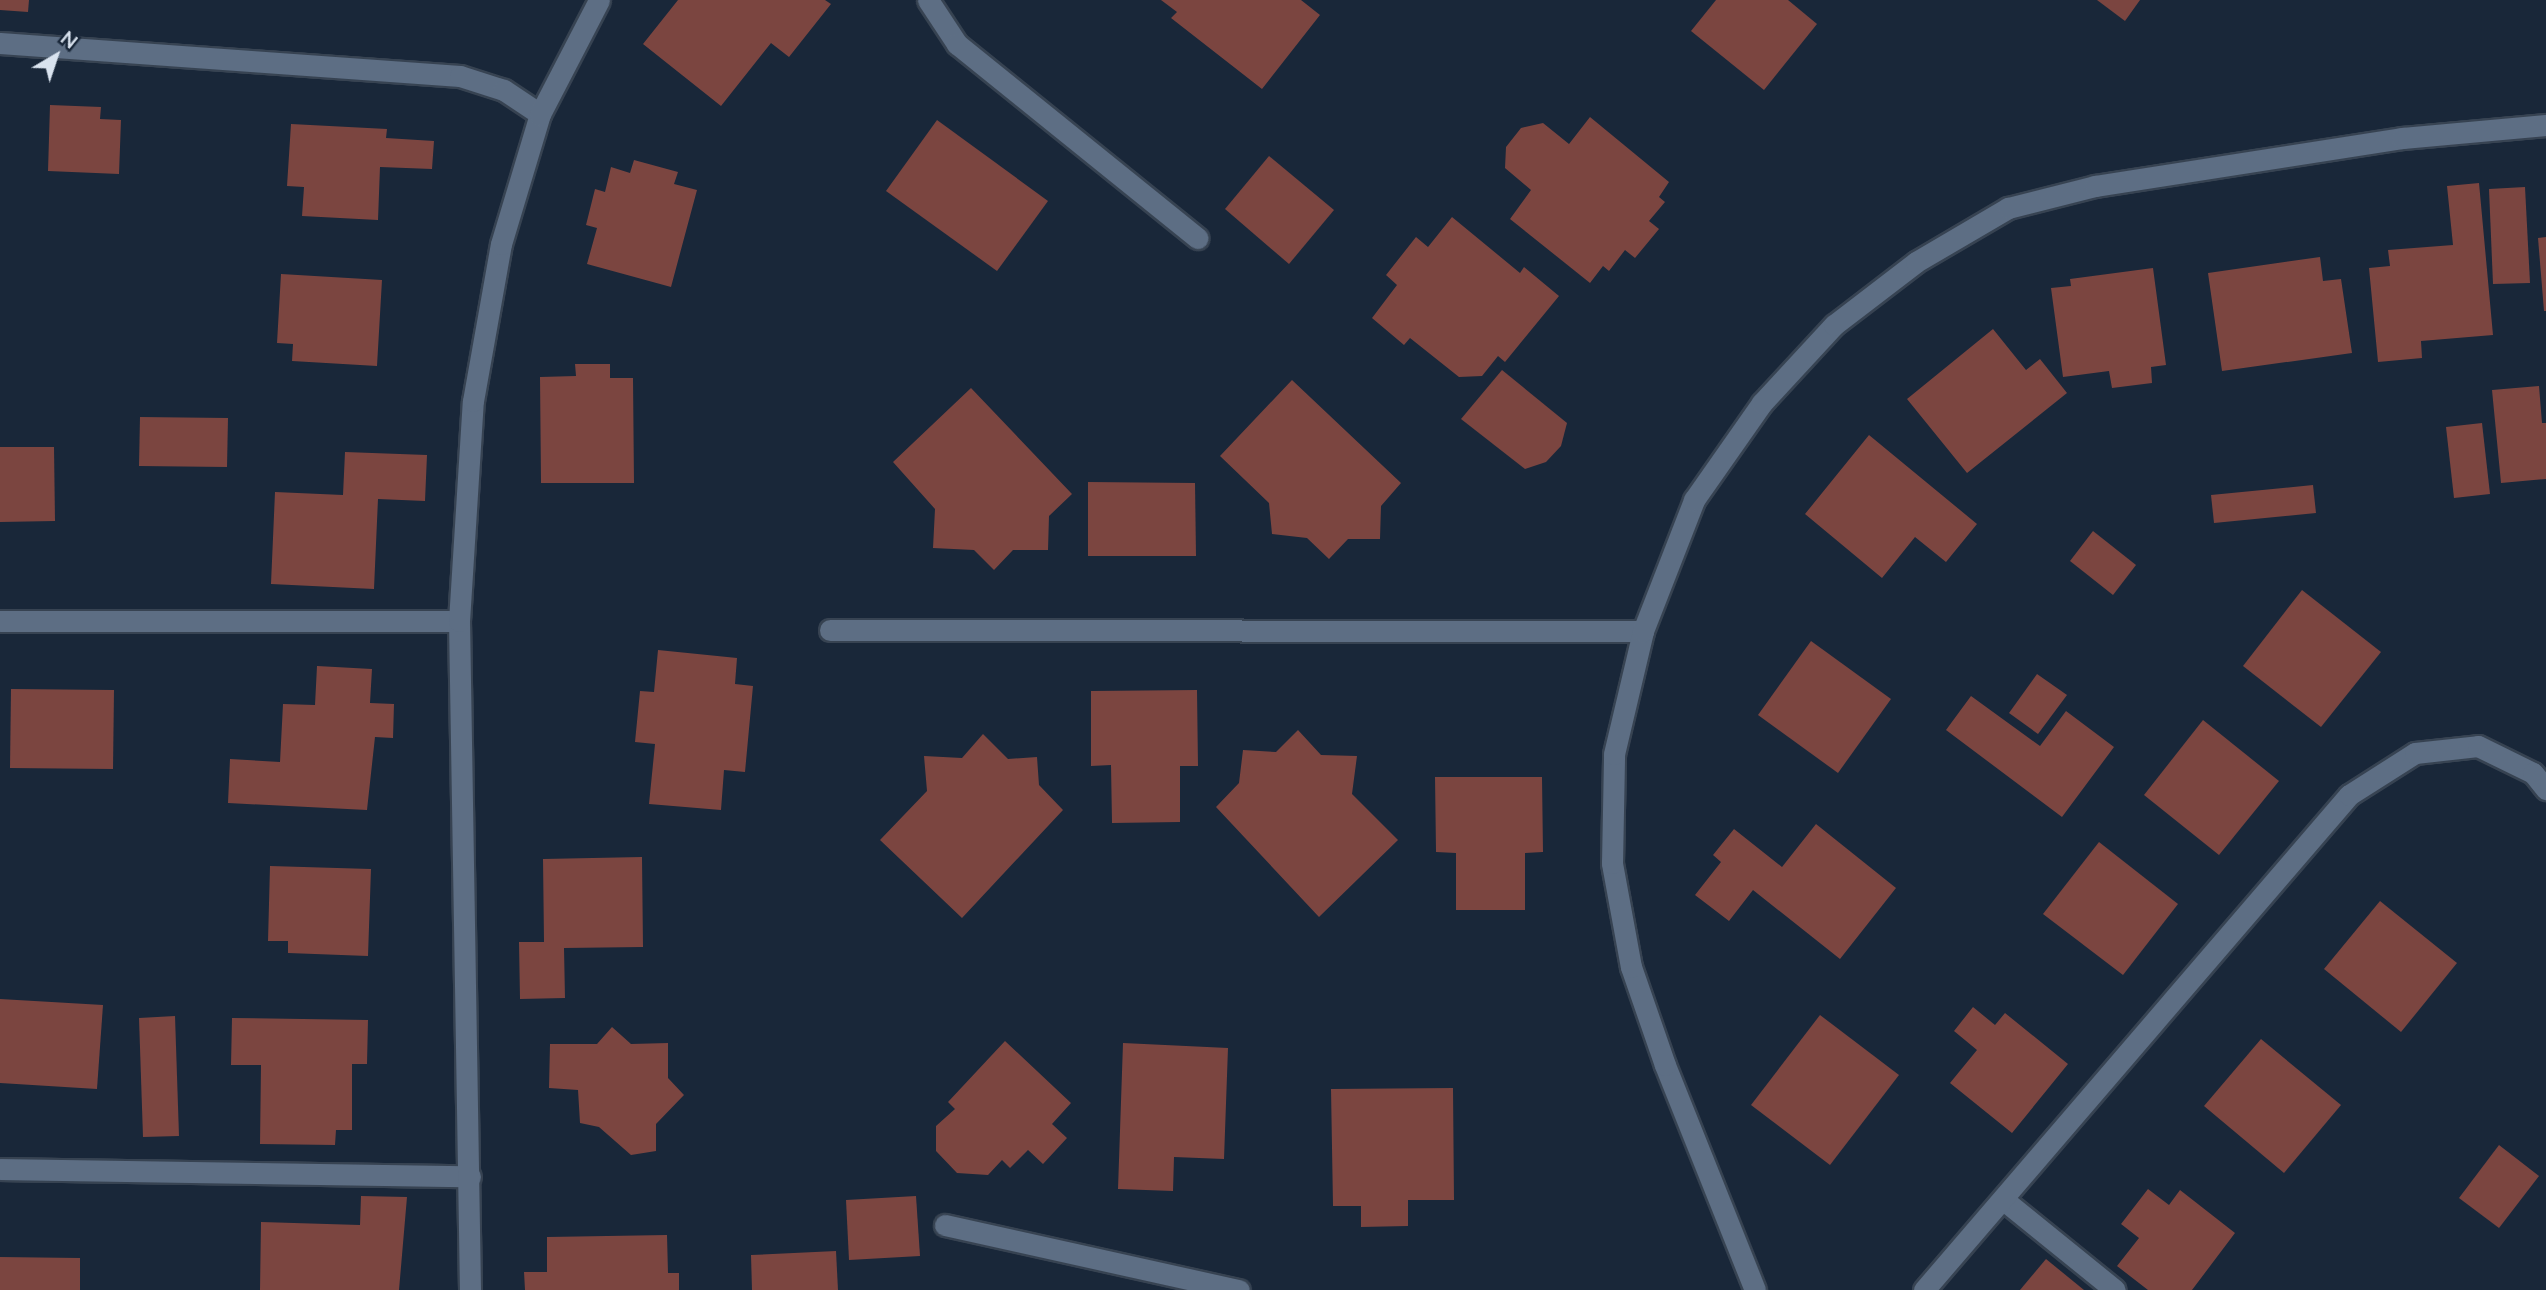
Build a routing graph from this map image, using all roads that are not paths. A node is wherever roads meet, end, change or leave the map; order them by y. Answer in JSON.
{"nodes":[{"id":1,"x":599,"y":0,"type":"edge"},
{"id":2,"x":928,"y":0,"type":"edge"},
{"id":3,"x":0,"y":43,"type":"edge"},
{"id":4,"x":540,"y":114,"type":"junction"},
{"id":5,"x":2546,"y":125,"type":"edge"},
{"id":6,"x":1197,"y":238,"type":"dead end"},
{"id":7,"x":0,"y":621,"type":"edge"},
{"id":8,"x":459,"y":621,"type":"junction"},
{"id":9,"x":830,"y":631,"type":"dead end"},
{"id":10,"x":1643,"y":631,"type":"junction"},
{"id":11,"x":2546,"y":789,"type":"edge"},
{"id":12,"x":0,"y":1169,"type":"edge"},
{"id":13,"x":470,"y":1176,"type":"junction"},
{"id":14,"x":2005,"y":1201,"type":"junction"},
{"id":15,"x":945,"y":1225,"type":"dead end"},
{"id":16,"x":470,"y":1290,"type":"edge"},
{"id":17,"x":1239,"y":1290,"type":"edge"},
{"id":18,"x":1755,"y":1290,"type":"edge"},
{"id":19,"x":1924,"y":1290,"type":"edge"},
{"id":20,"x":2115,"y":1290,"type":"edge"}],
"edges":[{"from":1,"to":4,"type":"street"},
{"from":2,"to":6,"type":"street"},
{"from":3,"to":4,"type":"street"},
{"from":4,"to":8,"type":"street"},
{"from":5,"to":10,"type":"street"},
{"from":7,"to":8,"type":"street"},
{"from":8,"to":13,"type":"street"},
{"from":9,"to":10,"type":"street"},
{"from":10,"to":18,"type":"street"},
{"from":11,"to":14,"type":"street"},
{"from":12,"to":13,"type":"street"},
{"from":13,"to":16,"type":"street"},
{"from":14,"to":19,"type":"street"},
{"from":14,"to":20,"type":"street"},
{"from":15,"to":17,"type":"street"}]}
